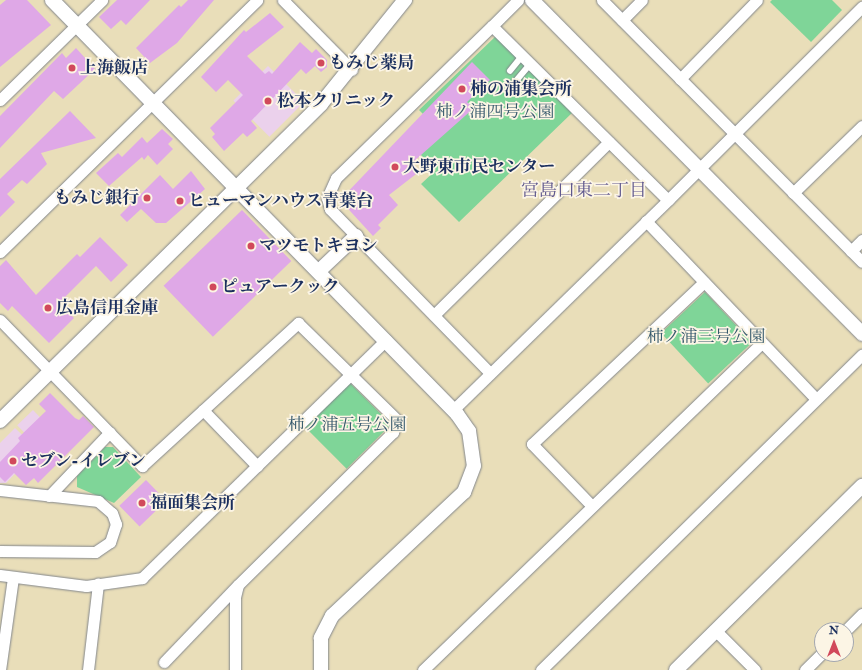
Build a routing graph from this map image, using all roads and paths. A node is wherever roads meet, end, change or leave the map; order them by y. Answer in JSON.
{"nodes":[{"id":1,"x":52,"y":0,"type":"edge"},
{"id":2,"x":102,"y":0,"type":"edge"},
{"id":3,"x":257,"y":0,"type":"edge"},
{"id":4,"x":406,"y":0,"type":"edge"},
{"id":5,"x":518,"y":0,"type":"edge"},
{"id":6,"x":532,"y":0,"type":"edge"},
{"id":7,"x":602,"y":0,"type":"edge"},
{"id":8,"x":642,"y":0,"type":"edge"},
{"id":9,"x":757,"y":0,"type":"edge"},
{"id":10,"x":285,"y":1,"type":"edge"},
{"id":11,"x":862,"y":7,"type":"edge"},
{"id":12,"x":622,"y":20,"type":"junction"},
{"id":13,"x":76,"y":25,"type":"junction"},
{"id":14,"x":492,"y":26,"type":"junction"},
{"id":15,"x":526,"y":60,"type":"junction"},
{"id":16,"x":352,"y":70,"type":"junction"},
{"id":17,"x":510,"y":71,"type":"dead end"},
{"id":18,"x":680,"y":78,"type":"junction"},
{"id":19,"x":511,"y":87,"type":"dead end"},
{"id":20,"x":0,"y":100,"type":"edge"},
{"id":21,"x":152,"y":103,"type":"junction"},
{"id":22,"x":862,"y":126,"type":"edge"},
{"id":23,"x":734,"y":134,"type":"junction"},
{"id":24,"x":609,"y":142,"type":"junction"},
{"id":25,"x":700,"y":169,"type":"junction"},
{"id":26,"x":238,"y":188,"type":"junction"},
{"id":27,"x":792,"y":193,"type":"junction"},
{"id":28,"x":668,"y":200,"type":"junction"},
{"id":29,"x":646,"y":221,"type":"junction"},
{"id":30,"x":356,"y":236,"type":"junction"},
{"id":31,"x":862,"y":240,"type":"edge"},
{"id":32,"x":851,"y":251,"type":"junction"},
{"id":33,"x":0,"y":252,"type":"edge"},
{"id":34,"x":862,"y":262,"type":"edge"},
{"id":35,"x":319,"y":272,"type":"junction"},
{"id":36,"x":704,"y":282,"type":"junction"},
{"id":37,"x":434,"y":315,"type":"junction"},
{"id":38,"x":0,"y":320,"type":"edge"},
{"id":39,"x":862,"y":334,"type":"edge"},
{"id":40,"x":386,"y":340,"type":"junction"},
{"id":41,"x":762,"y":343,"type":"junction"},
{"id":42,"x":862,"y":355,"type":"edge"},
{"id":43,"x":50,"y":372,"type":"junction"},
{"id":44,"x":490,"y":373,"type":"junction"},
{"id":45,"x":351,"y":374,"type":"junction"},
{"id":46,"x":816,"y":399,"type":"junction"},
{"id":47,"x":203,"y":410,"type":"junction"},
{"id":48,"x":454,"y":410,"type":"junction"},
{"id":49,"x":0,"y":421,"type":"edge"},
{"id":50,"x":110,"y":432,"type":"junction"},
{"id":51,"x":257,"y":466,"type":"junction"},
{"id":52,"x":862,"y":486,"type":"edge"},
{"id":53,"x":0,"y":490,"type":"edge"},
{"id":54,"x":49,"y":496,"type":"junction"},
{"id":55,"x":591,"y":505,"type":"junction"},
{"id":56,"x":0,"y":551,"type":"edge"},
{"id":57,"x":0,"y":575,"type":"edge"},
{"id":58,"x":13,"y":577,"type":"junction"},
{"id":59,"x":98,"y":584,"type":"junction"},
{"id":60,"x":238,"y":585,"type":"junction"},
{"id":61,"x":862,"y":614,"type":"edge"},
{"id":62,"x":854,"y":622,"type":"edge"},
{"id":63,"x":716,"y":631,"type":"junction"},
{"id":64,"x":164,"y":662,"type":"dead end"},
{"id":65,"x":814,"y":662,"type":"edge"},
{"id":66,"x":0,"y":670,"type":"edge"},
{"id":67,"x":88,"y":670,"type":"edge"},
{"id":68,"x":235,"y":670,"type":"edge"},
{"id":69,"x":321,"y":670,"type":"edge"},
{"id":70,"x":423,"y":670,"type":"edge"},
{"id":71,"x":541,"y":670,"type":"edge"},
{"id":72,"x":676,"y":670,"type":"edge"},
{"id":73,"x":755,"y":670,"type":"edge"},
{"id":74,"x":805,"y":670,"type":"edge"}],
"edges":[{"from":1,"to":13,"type":"street"},
{"from":2,"to":13,"type":"street"},
{"from":3,"to":21,"type":"street"},
{"from":4,"to":16,"type":"street"},
{"from":5,"to":14,"type":"street"},
{"from":6,"to":25,"type":"street"},
{"from":7,"to":12,"type":"street"},
{"from":8,"to":12,"type":"street"},
{"from":9,"to":18,"type":"street"},
{"from":10,"to":16,"type":"street"},
{"from":11,"to":23,"type":"street"},
{"from":12,"to":18,"type":"street"},
{"from":13,"to":20,"type":"street"},
{"from":13,"to":21,"type":"street"},
{"from":14,"to":15,"type":"street"},
{"from":14,"to":30,"type":"street"},
{"from":15,"to":17,"type":"lane"},
{"from":15,"to":19,"type":"lane"},
{"from":15,"to":24,"type":"street"},
{"from":16,"to":26,"type":"street"},
{"from":18,"to":23,"type":"street"},
{"from":21,"to":26,"type":"street"},
{"from":21,"to":33,"type":"street"},
{"from":22,"to":27,"type":"street"},
{"from":23,"to":25,"type":"street"},
{"from":23,"to":27,"type":"street"},
{"from":24,"to":28,"type":"street"},
{"from":24,"to":37,"type":"street"},
{"from":25,"to":28,"type":"street"},
{"from":25,"to":39,"type":"street"},
{"from":26,"to":35,"type":"street"},
{"from":26,"to":43,"type":"street"},
{"from":27,"to":32,"type":"street"},
{"from":28,"to":29,"type":"street"},
{"from":29,"to":36,"type":"street"},
{"from":29,"to":44,"type":"street"},
{"from":30,"to":35,"type":"street"},
{"from":30,"to":37,"type":"street"},
{"from":31,"to":32,"type":"street"},
{"from":32,"to":34,"type":"street"},
{"from":35,"to":40,"type":"street"},
{"from":36,"to":41,"type":"street"},
{"from":36,"to":55,"type":"street"},
{"from":37,"to":44,"type":"street"},
{"from":38,"to":43,"type":"street"},
{"from":40,"to":45,"type":"street"},
{"from":40,"to":48,"type":"street"},
{"from":41,"to":46,"type":"street"},
{"from":41,"to":55,"type":"street"},
{"from":42,"to":46,"type":"street"},
{"from":43,"to":49,"type":"street"},
{"from":43,"to":50,"type":"street"},
{"from":44,"to":48,"type":"street"},
{"from":45,"to":47,"type":"street"},
{"from":45,"to":51,"type":"street"},
{"from":45,"to":60,"type":"street"},
{"from":46,"to":71,"type":"street"},
{"from":47,"to":50,"type":"street"},
{"from":47,"to":51,"type":"street"},
{"from":48,"to":69,"type":"street"},
{"from":50,"to":54,"type":"street"},
{"from":51,"to":59,"type":"street"},
{"from":52,"to":63,"type":"street"},
{"from":53,"to":54,"type":"street"},
{"from":54,"to":56,"type":"street"},
{"from":55,"to":70,"type":"street"},
{"from":57,"to":58,"type":"street"},
{"from":58,"to":59,"type":"street"},
{"from":58,"to":66,"type":"street"},
{"from":59,"to":67,"type":"street"},
{"from":60,"to":64,"type":"street"},
{"from":60,"to":68,"type":"street"},
{"from":61,"to":62,"type":"street"},
{"from":63,"to":72,"type":"street"},
{"from":63,"to":73,"type":"street"},
{"from":65,"to":74,"type":"street"}]}
